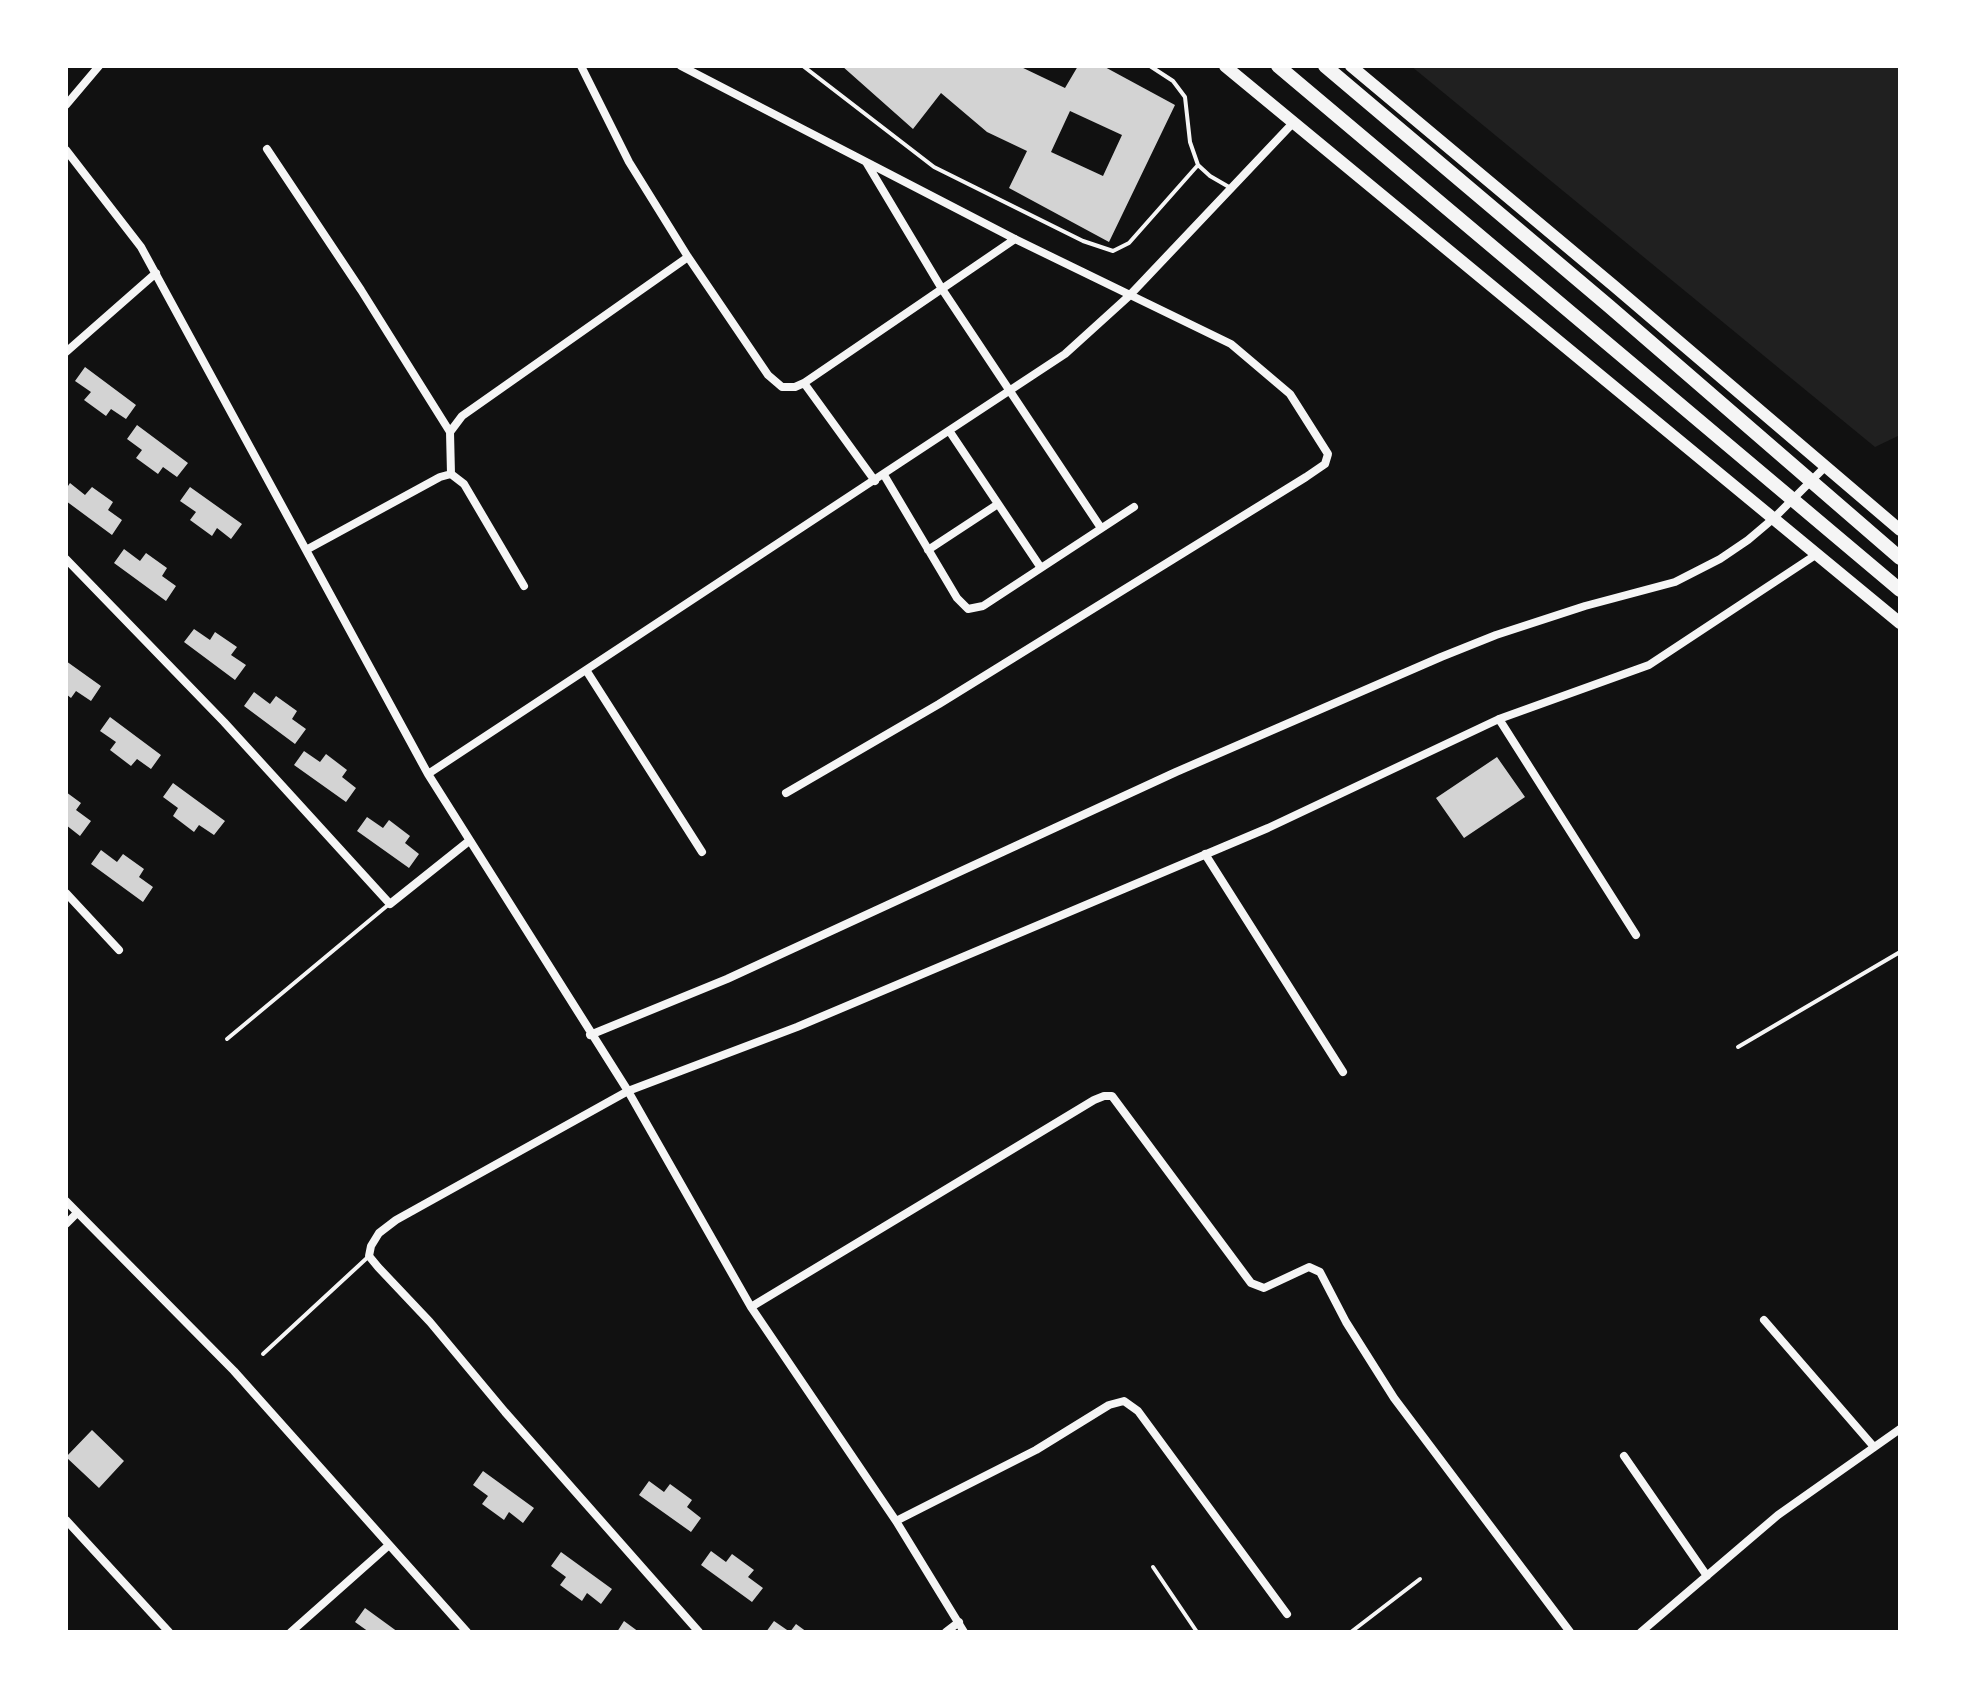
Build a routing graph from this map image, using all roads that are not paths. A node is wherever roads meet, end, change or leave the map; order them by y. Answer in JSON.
{"nodes":[{"id":1,"x":99,"y":66,"type":"edge"},
{"id":2,"x":581,"y":66,"type":"edge"},
{"id":3,"x":681,"y":66,"type":"edge"},
{"id":4,"x":803,"y":66,"type":"edge"},
{"id":5,"x":1150,"y":66,"type":"edge"},
{"id":6,"x":1225,"y":66,"type":"edge"},
{"id":7,"x":1278,"y":66,"type":"edge"},
{"id":8,"x":1325,"y":66,"type":"edge"},
{"id":9,"x":1351,"y":66,"type":"edge"},
{"id":10,"x":66,"y":105,"type":"edge"},
{"id":11,"x":1292,"y":124,"type":"junction"},
{"id":12,"x":267,"y":149,"type":"dead end"},
{"id":13,"x":66,"y":150,"type":"edge"},
{"id":14,"x":866,"y":162,"type":"junction"},
{"id":15,"x":1198,"y":165,"type":"junction"},
{"id":16,"x":1231,"y":188,"type":"junction"},
{"id":17,"x":1015,"y":239,"type":"junction"},
{"id":18,"x":688,"y":257,"type":"junction"},
{"id":19,"x":156,"y":273,"type":"junction"},
{"id":20,"x":942,"y":289,"type":"junction"},
{"id":21,"x":1129,"y":296,"type":"junction"},
{"id":22,"x":66,"y":352,"type":"edge"},
{"id":23,"x":804,"y":383,"type":"junction"},
{"id":24,"x":1009,"y":393,"type":"junction"},
{"id":25,"x":450,"y":432,"type":"junction"},
{"id":26,"x":950,"y":432,"type":"junction"},
{"id":27,"x":1825,"y":467,"type":"junction"},
{"id":28,"x":451,"y":474,"type":"junction"},
{"id":29,"x":880,"y":478,"type":"junction"},
{"id":30,"x":998,"y":504,"type":"junction"},
{"id":31,"x":1134,"y":507,"type":"dead end"},
{"id":32,"x":1774,"y":518,"type":"junction"},
{"id":33,"x":1101,"y":528,"type":"junction"},
{"id":34,"x":1900,"y":530,"type":"edge"},
{"id":35,"x":306,"y":550,"type":"junction"},
{"id":36,"x":928,"y":550,"type":"junction"},
{"id":37,"x":1817,"y":554,"type":"junction"},
{"id":38,"x":1900,"y":558,"type":"edge"},
{"id":39,"x":66,"y":559,"type":"edge"},
{"id":40,"x":1041,"y":568,"type":"junction"},
{"id":41,"x":524,"y":586,"type":"dead end"},
{"id":42,"x":1900,"y":590,"type":"edge"},
{"id":43,"x":1897,"y":615,"type":"edge"},
{"id":44,"x":586,"y":670,"type":"junction"},
{"id":45,"x":1499,"y":719,"type":"junction"},
{"id":46,"x":428,"y":774,"type":"junction"},
{"id":47,"x":786,"y":793,"type":"dead end"},
{"id":48,"x":469,"y":841,"type":"junction"},
{"id":49,"x":702,"y":852,"type":"dead end"},
{"id":50,"x":1205,"y":854,"type":"junction"},
{"id":51,"x":66,"y":893,"type":"edge"},
{"id":52,"x":390,"y":904,"type":"junction"},
{"id":53,"x":1636,"y":935,"type":"dead end"},
{"id":54,"x":119,"y":950,"type":"dead end"},
{"id":55,"x":1900,"y":952,"type":"edge"},
{"id":56,"x":590,"y":1035,"type":"junction"},
{"id":57,"x":227,"y":1039,"type":"dead end"},
{"id":58,"x":1738,"y":1047,"type":"dead end"},
{"id":59,"x":1343,"y":1072,"type":"dead end"},
{"id":60,"x":628,"y":1091,"type":"junction"},
{"id":61,"x":66,"y":1201,"type":"edge"},
{"id":62,"x":77,"y":1213,"type":"junction"},
{"id":63,"x":66,"y":1224,"type":"edge"},
{"id":64,"x":369,"y":1256,"type":"junction"},
{"id":65,"x":751,"y":1307,"type":"junction"},
{"id":66,"x":1764,"y":1320,"type":"dead end"},
{"id":67,"x":263,"y":1354,"type":"dead end"},
{"id":68,"x":1900,"y":1429,"type":"edge"},
{"id":69,"x":1874,"y":1447,"type":"junction"},
{"id":70,"x":1624,"y":1456,"type":"dead end"},
{"id":71,"x":66,"y":1520,"type":"edge"},
{"id":72,"x":896,"y":1521,"type":"junction"},
{"id":73,"x":389,"y":1545,"type":"junction"},
{"id":74,"x":1153,"y":1567,"type":"dead end"},
{"id":75,"x":1707,"y":1576,"type":"junction"},
{"id":76,"x":1420,"y":1579,"type":"dead end"},
{"id":77,"x":1287,"y":1614,"type":"dead end"},
{"id":78,"x":959,"y":1622,"type":"junction"},
{"id":79,"x":169,"y":1632,"type":"edge"},
{"id":80,"x":291,"y":1632,"type":"edge"},
{"id":81,"x":467,"y":1632,"type":"edge"},
{"id":82,"x":699,"y":1632,"type":"edge"},
{"id":83,"x":946,"y":1632,"type":"edge"},
{"id":84,"x":964,"y":1632,"type":"edge"},
{"id":85,"x":1197,"y":1632,"type":"edge"},
{"id":86,"x":1351,"y":1632,"type":"edge"},
{"id":87,"x":1570,"y":1632,"type":"edge"},
{"id":88,"x":1641,"y":1632,"type":"edge"}],
"edges":[{"from":1,"to":10,"type":"street"},
{"from":2,"to":18,"type":"street"},
{"from":3,"to":14,"type":"street"},
{"from":4,"to":15,"type":"lane"},
{"from":5,"to":15,"type":"lane"},
{"from":6,"to":11,"type":"main road"},
{"from":7,"to":42,"type":"highway"},
{"from":8,"to":38,"type":"highway"},
{"from":9,"to":27,"type":"main road"},
{"from":11,"to":16,"type":"street"},
{"from":11,"to":32,"type":"main road"},
{"from":12,"to":25,"type":"street"},
{"from":13,"to":19,"type":"street"},
{"from":14,"to":17,"type":"street"},
{"from":14,"to":20,"type":"street"},
{"from":15,"to":16,"type":"lane"},
{"from":16,"to":21,"type":"street"},
{"from":17,"to":20,"type":"street"},
{"from":17,"to":21,"type":"street"},
{"from":18,"to":23,"type":"street"},
{"from":18,"to":25,"type":"street"},
{"from":19,"to":22,"type":"street"},
{"from":19,"to":35,"type":"street"},
{"from":20,"to":23,"type":"street"},
{"from":20,"to":24,"type":"street"},
{"from":21,"to":24,"type":"street"},
{"from":21,"to":47,"type":"street"},
{"from":23,"to":29,"type":"street"},
{"from":24,"to":26,"type":"street"},
{"from":24,"to":33,"type":"street"},
{"from":25,"to":28,"type":"street"},
{"from":26,"to":29,"type":"street"},
{"from":26,"to":30,"type":"street"},
{"from":27,"to":32,"type":"street"},
{"from":27,"to":34,"type":"main road"},
{"from":28,"to":35,"type":"street"},
{"from":28,"to":41,"type":"street"},
{"from":29,"to":36,"type":"street"},
{"from":29,"to":44,"type":"street"},
{"from":30,"to":36,"type":"street"},
{"from":30,"to":40,"type":"street"},
{"from":31,"to":33,"type":"street"},
{"from":32,"to":37,"type":"main road"},
{"from":32,"to":56,"type":"street"},
{"from":33,"to":40,"type":"street"},
{"from":35,"to":46,"type":"street"},
{"from":36,"to":40,"type":"street"},
{"from":37,"to":43,"type":"main road"},
{"from":37,"to":45,"type":"street"},
{"from":39,"to":52,"type":"street"},
{"from":44,"to":46,"type":"street"},
{"from":44,"to":49,"type":"street"},
{"from":45,"to":50,"type":"street"},
{"from":45,"to":53,"type":"street"},
{"from":46,"to":48,"type":"street"},
{"from":48,"to":52,"type":"street"},
{"from":48,"to":56,"type":"street"},
{"from":50,"to":59,"type":"street"},
{"from":50,"to":60,"type":"street"},
{"from":51,"to":54,"type":"street"},
{"from":52,"to":57,"type":"lane"},
{"from":55,"to":58,"type":"lane"},
{"from":56,"to":60,"type":"street"},
{"from":60,"to":64,"type":"street"},
{"from":60,"to":65,"type":"street"},
{"from":61,"to":62,"type":"street"},
{"from":62,"to":63,"type":"street"},
{"from":62,"to":73,"type":"street"},
{"from":64,"to":67,"type":"lane"},
{"from":64,"to":82,"type":"street"},
{"from":65,"to":72,"type":"street"},
{"from":65,"to":87,"type":"street"},
{"from":66,"to":69,"type":"street"},
{"from":68,"to":69,"type":"street"},
{"from":69,"to":75,"type":"street"},
{"from":70,"to":75,"type":"street"},
{"from":71,"to":79,"type":"street"},
{"from":72,"to":77,"type":"street"},
{"from":72,"to":78,"type":"street"},
{"from":73,"to":80,"type":"street"},
{"from":73,"to":81,"type":"street"},
{"from":74,"to":85,"type":"lane"},
{"from":75,"to":88,"type":"street"},
{"from":76,"to":86,"type":"lane"},
{"from":78,"to":83,"type":"street"},
{"from":78,"to":84,"type":"street"}]}
